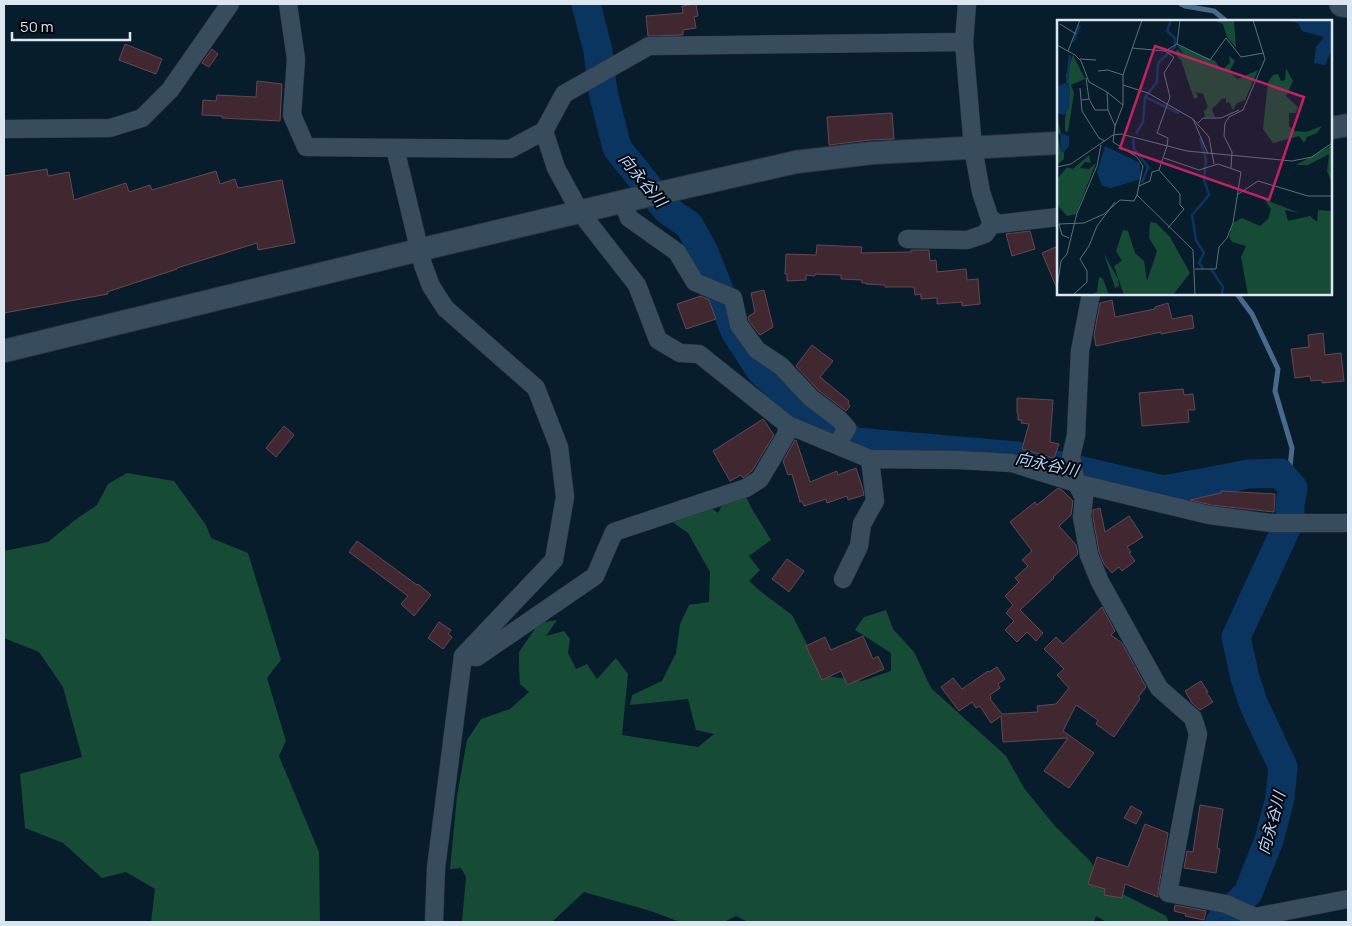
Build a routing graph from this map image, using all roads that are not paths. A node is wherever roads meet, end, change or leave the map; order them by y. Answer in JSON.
{"nodes":[{"id":1,"x":230,"y":4,"type":"edge"},
{"id":2,"x":288,"y":4,"type":"edge"},
{"id":3,"x":967,"y":4,"type":"edge"},
{"id":4,"x":1342,"y":4,"type":"edge"},
{"id":5,"x":1348,"y":5,"type":"edge"},
{"id":6,"x":964,"y":42,"type":"junction"},
{"id":7,"x":1348,"y":125,"type":"edge"},
{"id":8,"x":1332,"y":128,"type":"edge"},
{"id":9,"x":4,"y":129,"type":"edge"},
{"id":10,"x":544,"y":131,"type":"junction"},
{"id":11,"x":1057,"y":143,"type":"edge"},
{"id":12,"x":395,"y":148,"type":"junction"},
{"id":13,"x":973,"y":148,"type":"junction"},
{"id":14,"x":626,"y":201,"type":"junction"},
{"id":15,"x":580,"y":212,"type":"junction"},
{"id":16,"x":1057,"y":217,"type":"edge"},
{"id":17,"x":994,"y":222,"type":"junction"},
{"id":18,"x":908,"y":239,"type":"dead end"},
{"id":19,"x":419,"y":250,"type":"junction"},
{"id":20,"x":1091,"y":295,"type":"edge"},
{"id":21,"x":4,"y":351,"type":"edge"},
{"id":22,"x":788,"y":425,"type":"junction"},
{"id":23,"x":837,"y":445,"type":"junction"},
{"id":24,"x":870,"y":458,"type":"junction"},
{"id":25,"x":1076,"y":483,"type":"junction"},
{"id":26,"x":1348,"y":523,"type":"edge"},
{"id":27,"x":843,"y":579,"type":"dead end"},
{"id":28,"x":463,"y":656,"type":"junction"},
{"id":29,"x":1348,"y":899,"type":"edge"},
{"id":30,"x":1250,"y":918,"type":"edge"},
{"id":31,"x":434,"y":922,"type":"edge"}],
"edges":[{"from":1,"to":9,"type":"street"},
{"from":2,"to":12,"type":"street"},
{"from":3,"to":6,"type":"street"},
{"from":4,"to":5,"type":"main road"},
{"from":6,"to":10,"type":"street"},
{"from":6,"to":13,"type":"street"},
{"from":7,"to":8,"type":"street"},
{"from":10,"to":12,"type":"street"},
{"from":10,"to":15,"type":"street"},
{"from":11,"to":13,"type":"street"},
{"from":12,"to":19,"type":"street"},
{"from":13,"to":14,"type":"street"},
{"from":13,"to":17,"type":"street"},
{"from":14,"to":15,"type":"street"},
{"from":14,"to":23,"type":"street"},
{"from":15,"to":19,"type":"street"},
{"from":15,"to":22,"type":"street"},
{"from":16,"to":17,"type":"street"},
{"from":17,"to":18,"type":"street"},
{"from":19,"to":21,"type":"street"},
{"from":19,"to":28,"type":"street"},
{"from":20,"to":25,"type":"street"},
{"from":22,"to":23,"type":"street"},
{"from":22,"to":28,"type":"street"},
{"from":23,"to":24,"type":"street"},
{"from":24,"to":25,"type":"street"},
{"from":24,"to":27,"type":"street"},
{"from":25,"to":26,"type":"street"},
{"from":25,"to":30,"type":"street"},
{"from":28,"to":31,"type":"street"},
{"from":29,"to":30,"type":"street"}]}
